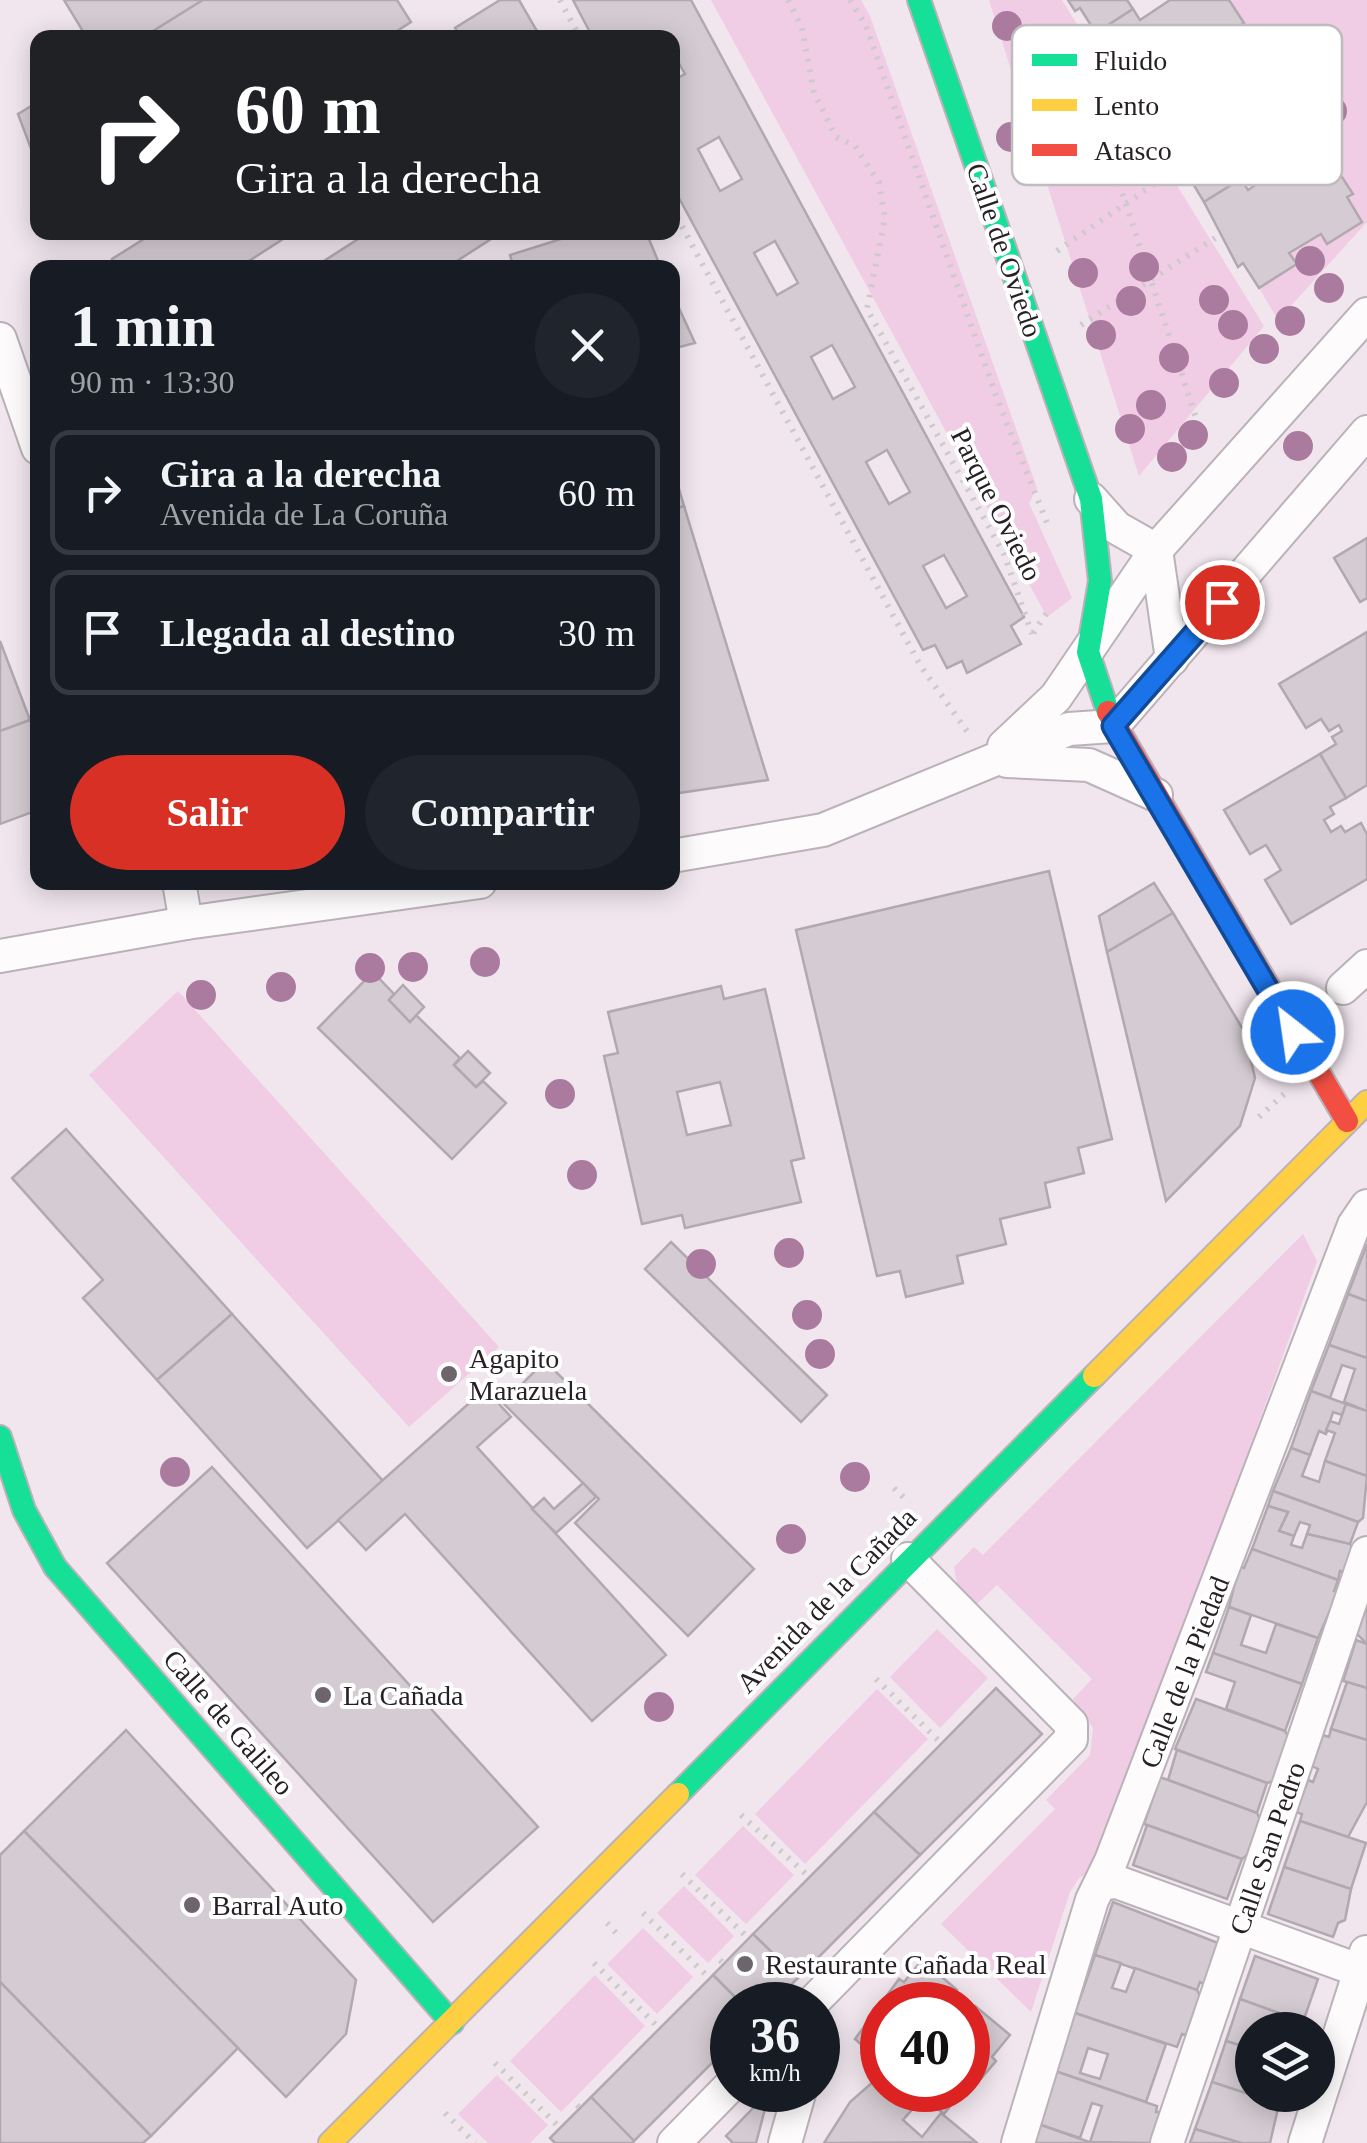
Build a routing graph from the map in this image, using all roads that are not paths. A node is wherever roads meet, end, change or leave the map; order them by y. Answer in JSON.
{"nodes":[{"id":1,"x":920,"y":0,"type":"edge"},
{"id":2,"x":1367,"y":314,"type":"edge"},
{"id":3,"x":0,"y":339,"type":"edge"},
{"id":4,"x":30,"y":425,"type":"edge"},
{"id":5,"x":1367,"y":432,"type":"edge"},
{"id":6,"x":1091,"y":500,"type":"junction"},
{"id":7,"x":1156,"y":550,"type":"junction"},
{"id":8,"x":1088,"y":652,"type":"junction"},
{"id":9,"x":1172,"y":659,"type":"junction"},
{"id":10,"x":1113,"y":726,"type":"junction"},
{"id":11,"x":988,"y":762,"type":"junction"},
{"id":12,"x":1156,"y":796,"type":"junction"},
{"id":13,"x":680,"y":855,"type":"edge"},
{"id":14,"x":180,"y":890,"type":"edge"},
{"id":15,"x":423,"y":890,"type":"edge"},
{"id":16,"x":186,"y":923,"type":"junction"},
{"id":17,"x":0,"y":956,"type":"edge"},
{"id":18,"x":1361,"y":1109,"type":"edge"},
{"id":19,"x":1367,"y":1206,"type":"edge"},
{"id":20,"x":0,"y":1437,"type":"edge"},
{"id":21,"x":1367,"y":1553,"type":"edge"},
{"id":22,"x":908,"y":1560,"type":"junction"},
{"id":23,"x":1103,"y":1883,"type":"junction"},
{"id":24,"x":1240,"y":1928,"type":"junction"},
{"id":25,"x":1362,"y":1960,"type":"edge"},
{"id":26,"x":833,"y":1982,"type":"edge"},
{"id":27,"x":452,"y":2023,"type":"junction"},
{"id":28,"x":710,"y":2106,"type":"edge"},
{"id":29,"x":794,"y":2112,"type":"edge"},
{"id":30,"x":330,"y":2143,"type":"edge"},
{"id":31,"x":674,"y":2143,"type":"edge"},
{"id":32,"x":785,"y":2143,"type":"edge"},
{"id":33,"x":1018,"y":2143,"type":"edge"},
{"id":34,"x":1166,"y":2143,"type":"edge"},
{"id":35,"x":1305,"y":2143,"type":"edge"}],
"edges":[{"from":1,"to":6,"type":"street","name":"Calle de Oviedo"},
{"from":2,"to":7,"type":"street"},
{"from":3,"to":4,"type":"street"},
{"from":5,"to":9,"type":"street"},
{"from":6,"to":7,"type":"street","name":"Calle de Oviedo"},
{"from":6,"to":8,"type":"street","name":"Calle de Oviedo"},
{"from":7,"to":8,"type":"street"},
{"from":7,"to":9,"type":"street"},
{"from":8,"to":10,"type":"street","name":"Calle de Oviedo"},
{"from":8,"to":11,"type":"street"},
{"from":9,"to":10,"type":"street"},
{"from":10,"to":11,"type":"street"},
{"from":10,"to":12,"type":"street","name":"Calle de Oviedo"},
{"from":11,"to":12,"type":"street"},
{"from":11,"to":13,"type":"street"},
{"from":12,"to":18,"type":"street","name":"Calle de Oviedo"},
{"from":14,"to":16,"type":"street"},
{"from":15,"to":16,"type":"street"},
{"from":16,"to":17,"type":"street"},
{"from":18,"to":22,"type":"street","name":"Avenida de la Cañada"},
{"from":19,"to":23,"type":"street","name":"Calle de la Piedad"},
{"from":20,"to":27,"type":"street","name":"Calle de Galileo"},
{"from":21,"to":24,"type":"street","name":"Calle San Pedro"},
{"from":22,"to":26,"type":"street"},
{"from":22,"to":27,"type":"street","name":"Avenida de la Cañada"},
{"from":23,"to":24,"type":"street"},
{"from":23,"to":33,"type":"street","name":"Calle de la Piedad"},
{"from":24,"to":25,"type":"street"},
{"from":24,"to":34,"type":"street","name":"Calle San Pedro"},
{"from":25,"to":35,"type":"street"},
{"from":27,"to":30,"type":"street","name":"Avenida de la Cañada"},
{"from":28,"to":31,"type":"street"},
{"from":29,"to":32,"type":"street"}]}
